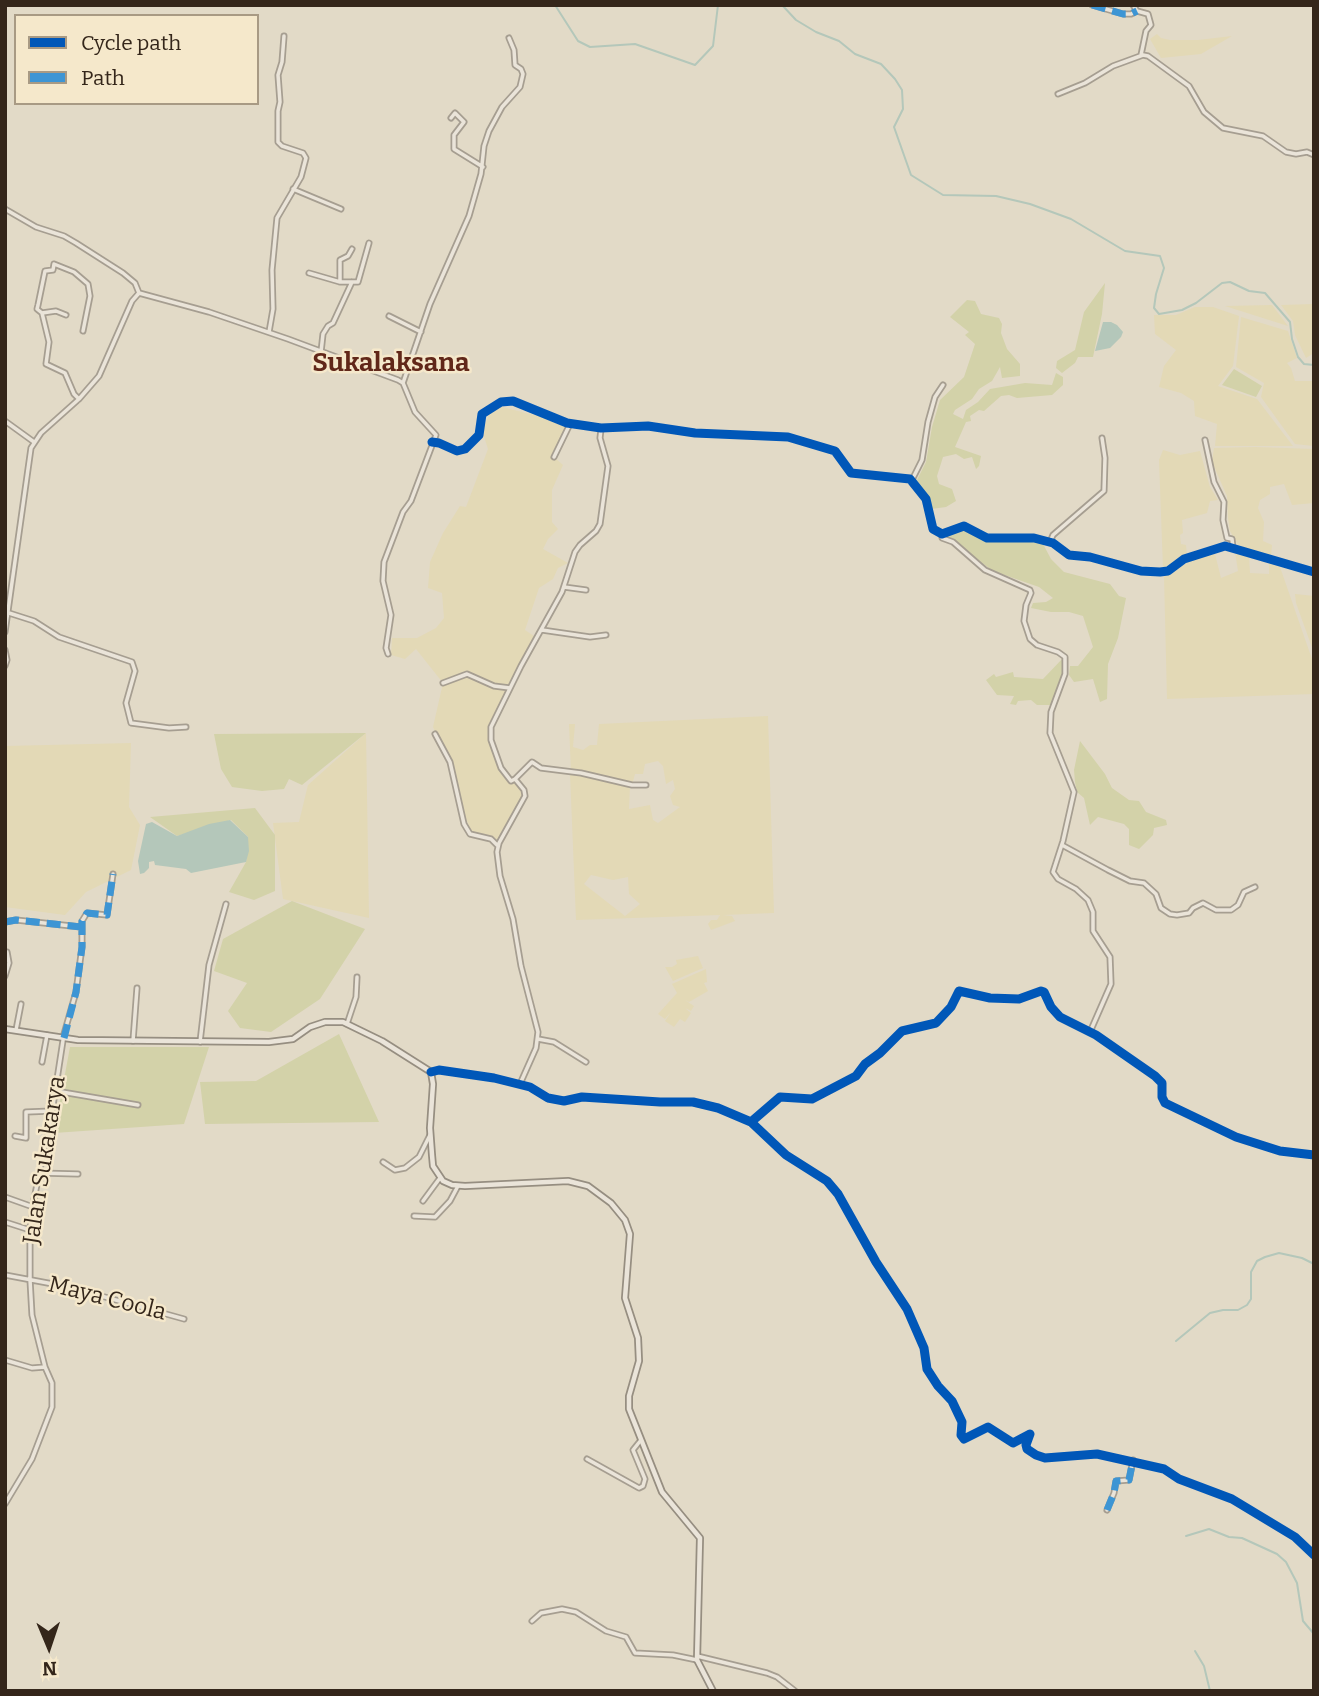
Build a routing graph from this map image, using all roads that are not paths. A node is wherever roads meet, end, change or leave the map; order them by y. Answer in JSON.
{"nodes":[{"id":1,"x":1092,"y":5,"type":"edge"},
{"id":2,"x":1133,"y":5,"type":"edge"},
{"id":3,"x":1137,"y":11,"type":"junction"},
{"id":4,"x":284,"y":36,"type":"dead end"},
{"id":5,"x":509,"y":38,"type":"dead end"},
{"id":6,"x":1141,"y":55,"type":"junction"},
{"id":7,"x":1059,"y":94,"type":"dead end"},
{"id":8,"x":451,"y":118,"type":"dead end"},
{"id":9,"x":1314,"y":155,"type":"edge"},
{"id":10,"x":483,"y":167,"type":"junction"},
{"id":11,"x":293,"y":189,"type":"junction"},
{"id":12,"x":5,"y":209,"type":"edge"},
{"id":13,"x":341,"y":209,"type":"dead end"},
{"id":14,"x":369,"y":243,"type":"dead end"},
{"id":15,"x":352,"y":249,"type":"dead end"},
{"id":16,"x":309,"y":273,"type":"dead end"},
{"id":17,"x":340,"y":282,"type":"junction"},
{"id":18,"x":352,"y":282,"type":"junction"},
{"id":19,"x":139,"y":293,"type":"junction"},
{"id":20,"x":42,"y":313,"type":"junction"},
{"id":21,"x":66,"y":315,"type":"dead end"},
{"id":22,"x":389,"y":316,"type":"dead end"},
{"id":23,"x":83,"y":331,"type":"dead end"},
{"id":24,"x":269,"y":332,"type":"junction"},
{"id":25,"x":421,"y":332,"type":"junction"},
{"id":26,"x":320,"y":352,"type":"junction"},
{"id":27,"x":403,"y":383,"type":"junction"},
{"id":28,"x":943,"y":385,"type":"dead end"},
{"id":29,"x":79,"y":399,"type":"junction"},
{"id":30,"x":5,"y":421,"type":"edge"},
{"id":31,"x":570,"y":424,"type":"junction"},
{"id":32,"x":601,"y":428,"type":"junction"},
{"id":33,"x":1102,"y":438,"type":"dead end"},
{"id":34,"x":1205,"y":440,"type":"dead end"},
{"id":35,"x":34,"y":442,"type":"junction"},
{"id":36,"x":432,"y":442,"type":"junction"},
{"id":37,"x":554,"y":457,"type":"dead end"},
{"id":38,"x":912,"y":480,"type":"junction"},
{"id":39,"x":942,"y":534,"type":"junction"},
{"id":40,"x":1050,"y":542,"type":"junction"},
{"id":41,"x":1233,"y":548,"type":"junction"},
{"id":42,"x":1314,"y":572,"type":"edge"},
{"id":43,"x":564,"y":587,"type":"junction"},
{"id":44,"x":586,"y":590,"type":"dead end"},
{"id":45,"x":9,"y":613,"type":"junction"},
{"id":46,"x":542,"y":630,"type":"junction"},
{"id":47,"x":5,"y":632,"type":"edge"},
{"id":48,"x":606,"y":635,"type":"dead end"},
{"id":49,"x":5,"y":650,"type":"edge"},
{"id":50,"x":388,"y":654,"type":"dead end"},
{"id":51,"x":5,"y":666,"type":"edge"},
{"id":52,"x":443,"y":683,"type":"dead end"},
{"id":53,"x":510,"y":688,"type":"junction"},
{"id":54,"x":186,"y":727,"type":"dead end"},
{"id":55,"x":435,"y":734,"type":"dead end"},
{"id":56,"x":515,"y":779,"type":"junction"},
{"id":57,"x":646,"y":785,"type":"dead end"},
{"id":58,"x":1062,"y":845,"type":"junction"},
{"id":59,"x":498,"y":846,"type":"junction"},
{"id":60,"x":113,"y":874,"type":"dead end"},
{"id":61,"x":1255,"y":887,"type":"dead end"},
{"id":62,"x":226,"y":904,"type":"dead end"},
{"id":63,"x":5,"y":922,"type":"edge"},
{"id":64,"x":81,"y":927,"type":"junction"},
{"id":65,"x":7,"y":952,"type":"edge"},
{"id":66,"x":5,"y":975,"type":"edge"},
{"id":67,"x":357,"y":977,"type":"dead end"},
{"id":68,"x":137,"y":988,"type":"dead end"},
{"id":69,"x":21,"y":1004,"type":"dead end"},
{"id":70,"x":347,"y":1024,"type":"junction"},
{"id":71,"x":5,"y":1028,"type":"edge"},
{"id":72,"x":16,"y":1030,"type":"junction"},
{"id":73,"x":1090,"y":1032,"type":"junction"},
{"id":74,"x":47,"y":1035,"type":"junction"},
{"id":75,"x":64,"y":1038,"type":"junction"},
{"id":76,"x":538,"y":1039,"type":"junction"},
{"id":77,"x":133,"y":1041,"type":"junction"},
{"id":78,"x":200,"y":1042,"type":"junction"},
{"id":79,"x":42,"y":1062,"type":"dead end"},
{"id":80,"x":586,"y":1062,"type":"dead end"},
{"id":81,"x":431,"y":1072,"type":"junction"},
{"id":82,"x":520,"y":1084,"type":"junction"},
{"id":83,"x":56,"y":1091,"type":"junction"},
{"id":84,"x":138,"y":1105,"type":"dead end"},
{"id":85,"x":52,"y":1111,"type":"junction"},
{"id":86,"x":751,"y":1122,"type":"junction"},
{"id":87,"x":430,"y":1135,"type":"junction"},
{"id":88,"x":15,"y":1136,"type":"dead end"},
{"id":89,"x":1314,"y":1155,"type":"edge"},
{"id":90,"x":383,"y":1162,"type":"dead end"},
{"id":91,"x":39,"y":1173,"type":"junction"},
{"id":92,"x":78,"y":1174,"type":"dead end"},
{"id":93,"x":440,"y":1178,"type":"junction"},
{"id":94,"x":458,"y":1186,"type":"junction"},
{"id":95,"x":5,"y":1197,"type":"edge"},
{"id":96,"x":423,"y":1201,"type":"dead end"},
{"id":97,"x":33,"y":1208,"type":"junction"},
{"id":98,"x":414,"y":1216,"type":"dead end"},
{"id":99,"x":5,"y":1222,"type":"edge"},
{"id":100,"x":30,"y":1230,"type":"junction"},
{"id":101,"x":5,"y":1275,"type":"edge"},
{"id":102,"x":30,"y":1280,"type":"junction"},
{"id":103,"x":184,"y":1319,"type":"dead end"},
{"id":104,"x":5,"y":1360,"type":"edge"},
{"id":105,"x":44,"y":1367,"type":"junction"},
{"id":106,"x":641,"y":1440,"type":"junction"},
{"id":107,"x":587,"y":1458,"type":"dead end"},
{"id":108,"x":1133,"y":1461,"type":"junction"},
{"id":109,"x":5,"y":1504,"type":"edge"},
{"id":110,"x":1107,"y":1510,"type":"dead end"},
{"id":111,"x":1313,"y":1554,"type":"edge"},
{"id":112,"x":532,"y":1621,"type":"dead end"},
{"id":113,"x":697,"y":1658,"type":"junction"},
{"id":114,"x":713,"y":1691,"type":"edge"},
{"id":115,"x":795,"y":1691,"type":"edge"}],
"edges":[{"from":1,"to":3,"type":"street"},
{"from":2,"to":3,"type":"street"},
{"from":3,"to":6,"type":"street"},
{"from":4,"to":11,"type":"street"},
{"from":5,"to":10,"type":"street"},
{"from":6,"to":7,"type":"street"},
{"from":6,"to":9,"type":"street"},
{"from":8,"to":10,"type":"street"},
{"from":10,"to":25,"type":"street"},
{"from":11,"to":13,"type":"street"},
{"from":11,"to":24,"type":"street"},
{"from":12,"to":19,"type":"street"},
{"from":14,"to":18,"type":"street"},
{"from":15,"to":17,"type":"street"},
{"from":16,"to":17,"type":"street"},
{"from":17,"to":18,"type":"street"},
{"from":18,"to":26,"type":"street"},
{"from":19,"to":24,"type":"street"},
{"from":19,"to":29,"type":"street"},
{"from":20,"to":21,"type":"street"},
{"from":20,"to":23,"type":"street"},
{"from":20,"to":29,"type":"street"},
{"from":22,"to":25,"type":"street"},
{"from":24,"to":26,"type":"street"},
{"from":25,"to":27,"type":"street"},
{"from":26,"to":27,"type":"street"},
{"from":27,"to":36,"type":"street"},
{"from":28,"to":38,"type":"street"},
{"from":29,"to":35,"type":"street"},
{"from":30,"to":35,"type":"street"},
{"from":31,"to":32,"type":"street"},
{"from":31,"to":36,"type":"street"},
{"from":31,"to":37,"type":"street"},
{"from":32,"to":38,"type":"street"},
{"from":32,"to":43,"type":"street"},
{"from":33,"to":40,"type":"street"},
{"from":34,"to":41,"type":"street"},
{"from":35,"to":45,"type":"street"},
{"from":36,"to":50,"type":"street"},
{"from":38,"to":39,"type":"street"},
{"from":39,"to":40,"type":"street"},
{"from":39,"to":58,"type":"street"},
{"from":40,"to":41,"type":"street"},
{"from":41,"to":42,"type":"street"},
{"from":43,"to":44,"type":"street"},
{"from":43,"to":46,"type":"street"},
{"from":45,"to":47,"type":"street"},
{"from":45,"to":54,"type":"street"},
{"from":46,"to":48,"type":"street"},
{"from":46,"to":53,"type":"street"},
{"from":49,"to":51,"type":"street"},
{"from":52,"to":53,"type":"street"},
{"from":53,"to":56,"type":"street"},
{"from":55,"to":59,"type":"street"},
{"from":56,"to":57,"type":"street"},
{"from":56,"to":59,"type":"street"},
{"from":58,"to":61,"type":"street"},
{"from":58,"to":73,"type":"street"},
{"from":59,"to":76,"type":"street"},
{"from":60,"to":64,"type":"street"},
{"from":62,"to":78,"type":"street"},
{"from":63,"to":64,"type":"street"},
{"from":64,"to":75,"type":"street","name":"Jalan Sukakarya"},
{"from":65,"to":66,"type":"street"},
{"from":67,"to":70,"type":"street"},
{"from":68,"to":77,"type":"street"},
{"from":69,"to":72,"type":"street"},
{"from":70,"to":78,"type":"main road"},
{"from":70,"to":81,"type":"main road"},
{"from":71,"to":72,"type":"main road"},
{"from":72,"to":74,"type":"main road"},
{"from":73,"to":86,"type":"street"},
{"from":73,"to":89,"type":"street"},
{"from":74,"to":75,"type":"main road"},
{"from":74,"to":79,"type":"street"},
{"from":75,"to":77,"type":"main road"},
{"from":75,"to":83,"type":"street","name":"Jalan Sukakarya"},
{"from":76,"to":80,"type":"street"},
{"from":76,"to":82,"type":"street"},
{"from":77,"to":78,"type":"main road"},
{"from":81,"to":82,"type":"street"},
{"from":81,"to":87,"type":"main road"},
{"from":82,"to":86,"type":"street"},
{"from":83,"to":84,"type":"street"},
{"from":83,"to":85,"type":"street","name":"Jalan Sukakarya"},
{"from":85,"to":88,"type":"street"},
{"from":85,"to":91,"type":"street","name":"Jalan Sukakarya"},
{"from":86,"to":108,"type":"street"},
{"from":87,"to":90,"type":"street"},
{"from":87,"to":93,"type":"main road"},
{"from":91,"to":92,"type":"street"},
{"from":91,"to":97,"type":"street","name":"Jalan Sukakarya"},
{"from":93,"to":94,"type":"main road"},
{"from":93,"to":96,"type":"street"},
{"from":94,"to":98,"type":"street"},
{"from":94,"to":106,"type":"main road"},
{"from":95,"to":97,"type":"street"},
{"from":97,"to":100,"type":"street","name":"Jalan Sukakarya"},
{"from":99,"to":100,"type":"street"},
{"from":100,"to":102,"type":"street","name":"Jalan Sukakarya"},
{"from":101,"to":102,"type":"street","name":"Maya Coola"},
{"from":102,"to":103,"type":"street","name":"Maya Coola"},
{"from":102,"to":105,"type":"street","name":"Jalan Sukakarya"},
{"from":104,"to":105,"type":"street"},
{"from":105,"to":109,"type":"street","name":"Jalan Sukakarya"},
{"from":106,"to":107,"type":"street"},
{"from":106,"to":113,"type":"main road"},
{"from":108,"to":110,"type":"street"},
{"from":108,"to":111,"type":"street"},
{"from":112,"to":113,"type":"street"},
{"from":113,"to":114,"type":"main road"},
{"from":113,"to":115,"type":"street"}]}
